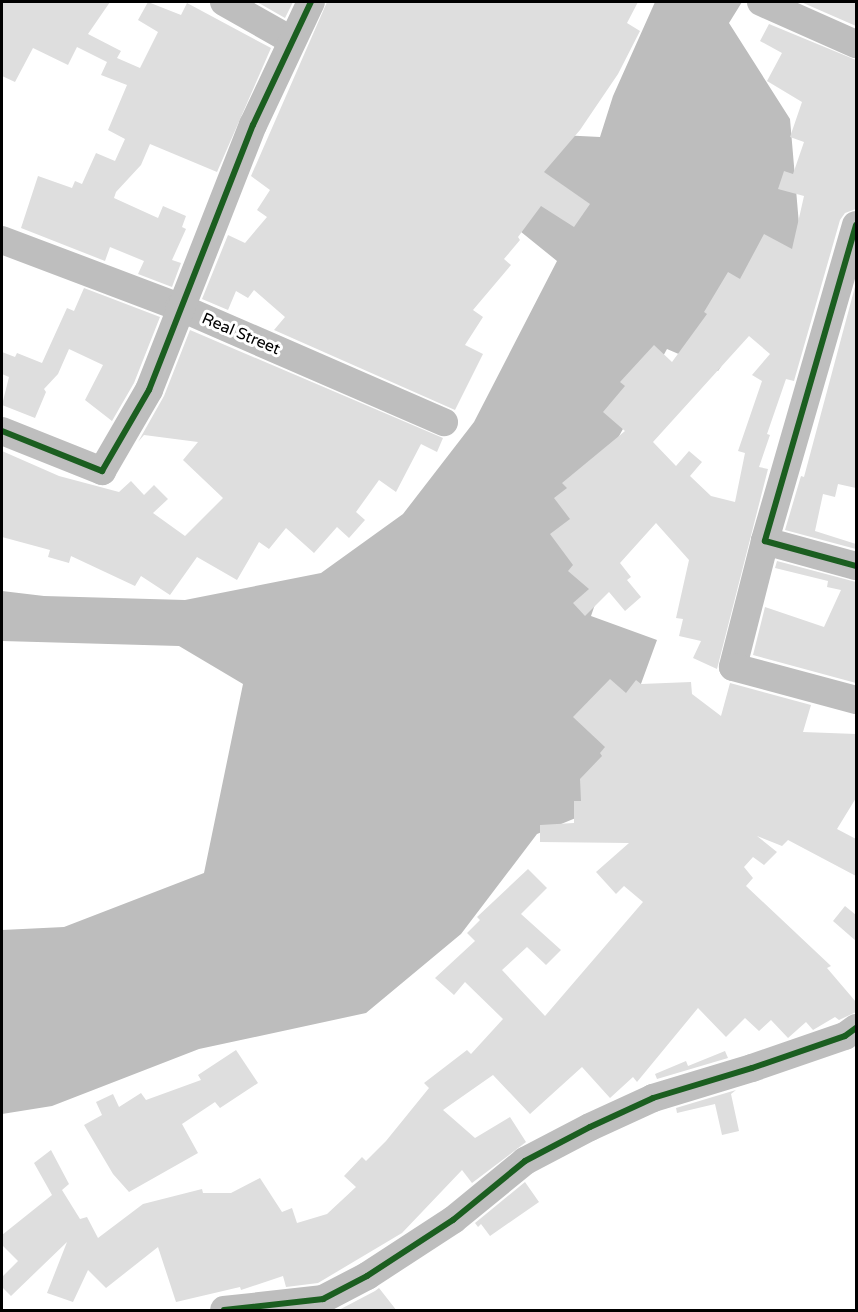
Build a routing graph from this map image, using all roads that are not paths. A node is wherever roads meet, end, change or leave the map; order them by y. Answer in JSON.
{"nodes":[{"id":1,"x":224,"y":2,"type":"edge"},
{"id":2,"x":311,"y":2,"type":"edge"},
{"id":3,"x":761,"y":2,"type":"edge"},
{"id":4,"x":291,"y":40,"type":"junction"},
{"id":5,"x":856,"y":44,"type":"edge"},
{"id":6,"x":856,"y":225,"type":"edge"},
{"id":7,"x":2,"y":240,"type":"edge"},
{"id":8,"x":179,"y":307,"type":"junction"},
{"id":9,"x":444,"y":422,"type":"dead end"},
{"id":10,"x":2,"y":431,"type":"edge"},
{"id":11,"x":765,"y":541,"type":"junction"},
{"id":12,"x":856,"y":566,"type":"edge"},
{"id":13,"x":856,"y":700,"type":"edge"},
{"id":14,"x":856,"y":1028,"type":"edge"},
{"id":15,"x":224,"y":1311,"type":"edge"}],
"edges":[{"from":1,"to":4,"type":"street"},
{"from":2,"to":4,"type":"street"},
{"from":3,"to":5,"type":"street"},
{"from":4,"to":8,"type":"street"},
{"from":6,"to":11,"type":"street"},
{"from":7,"to":8,"type":"street","name":"Real Street"},
{"from":8,"to":9,"type":"street","name":"Real Street"},
{"from":8,"to":10,"type":"street"},
{"from":11,"to":12,"type":"street"},
{"from":11,"to":13,"type":"street"},
{"from":14,"to":15,"type":"street"}]}
